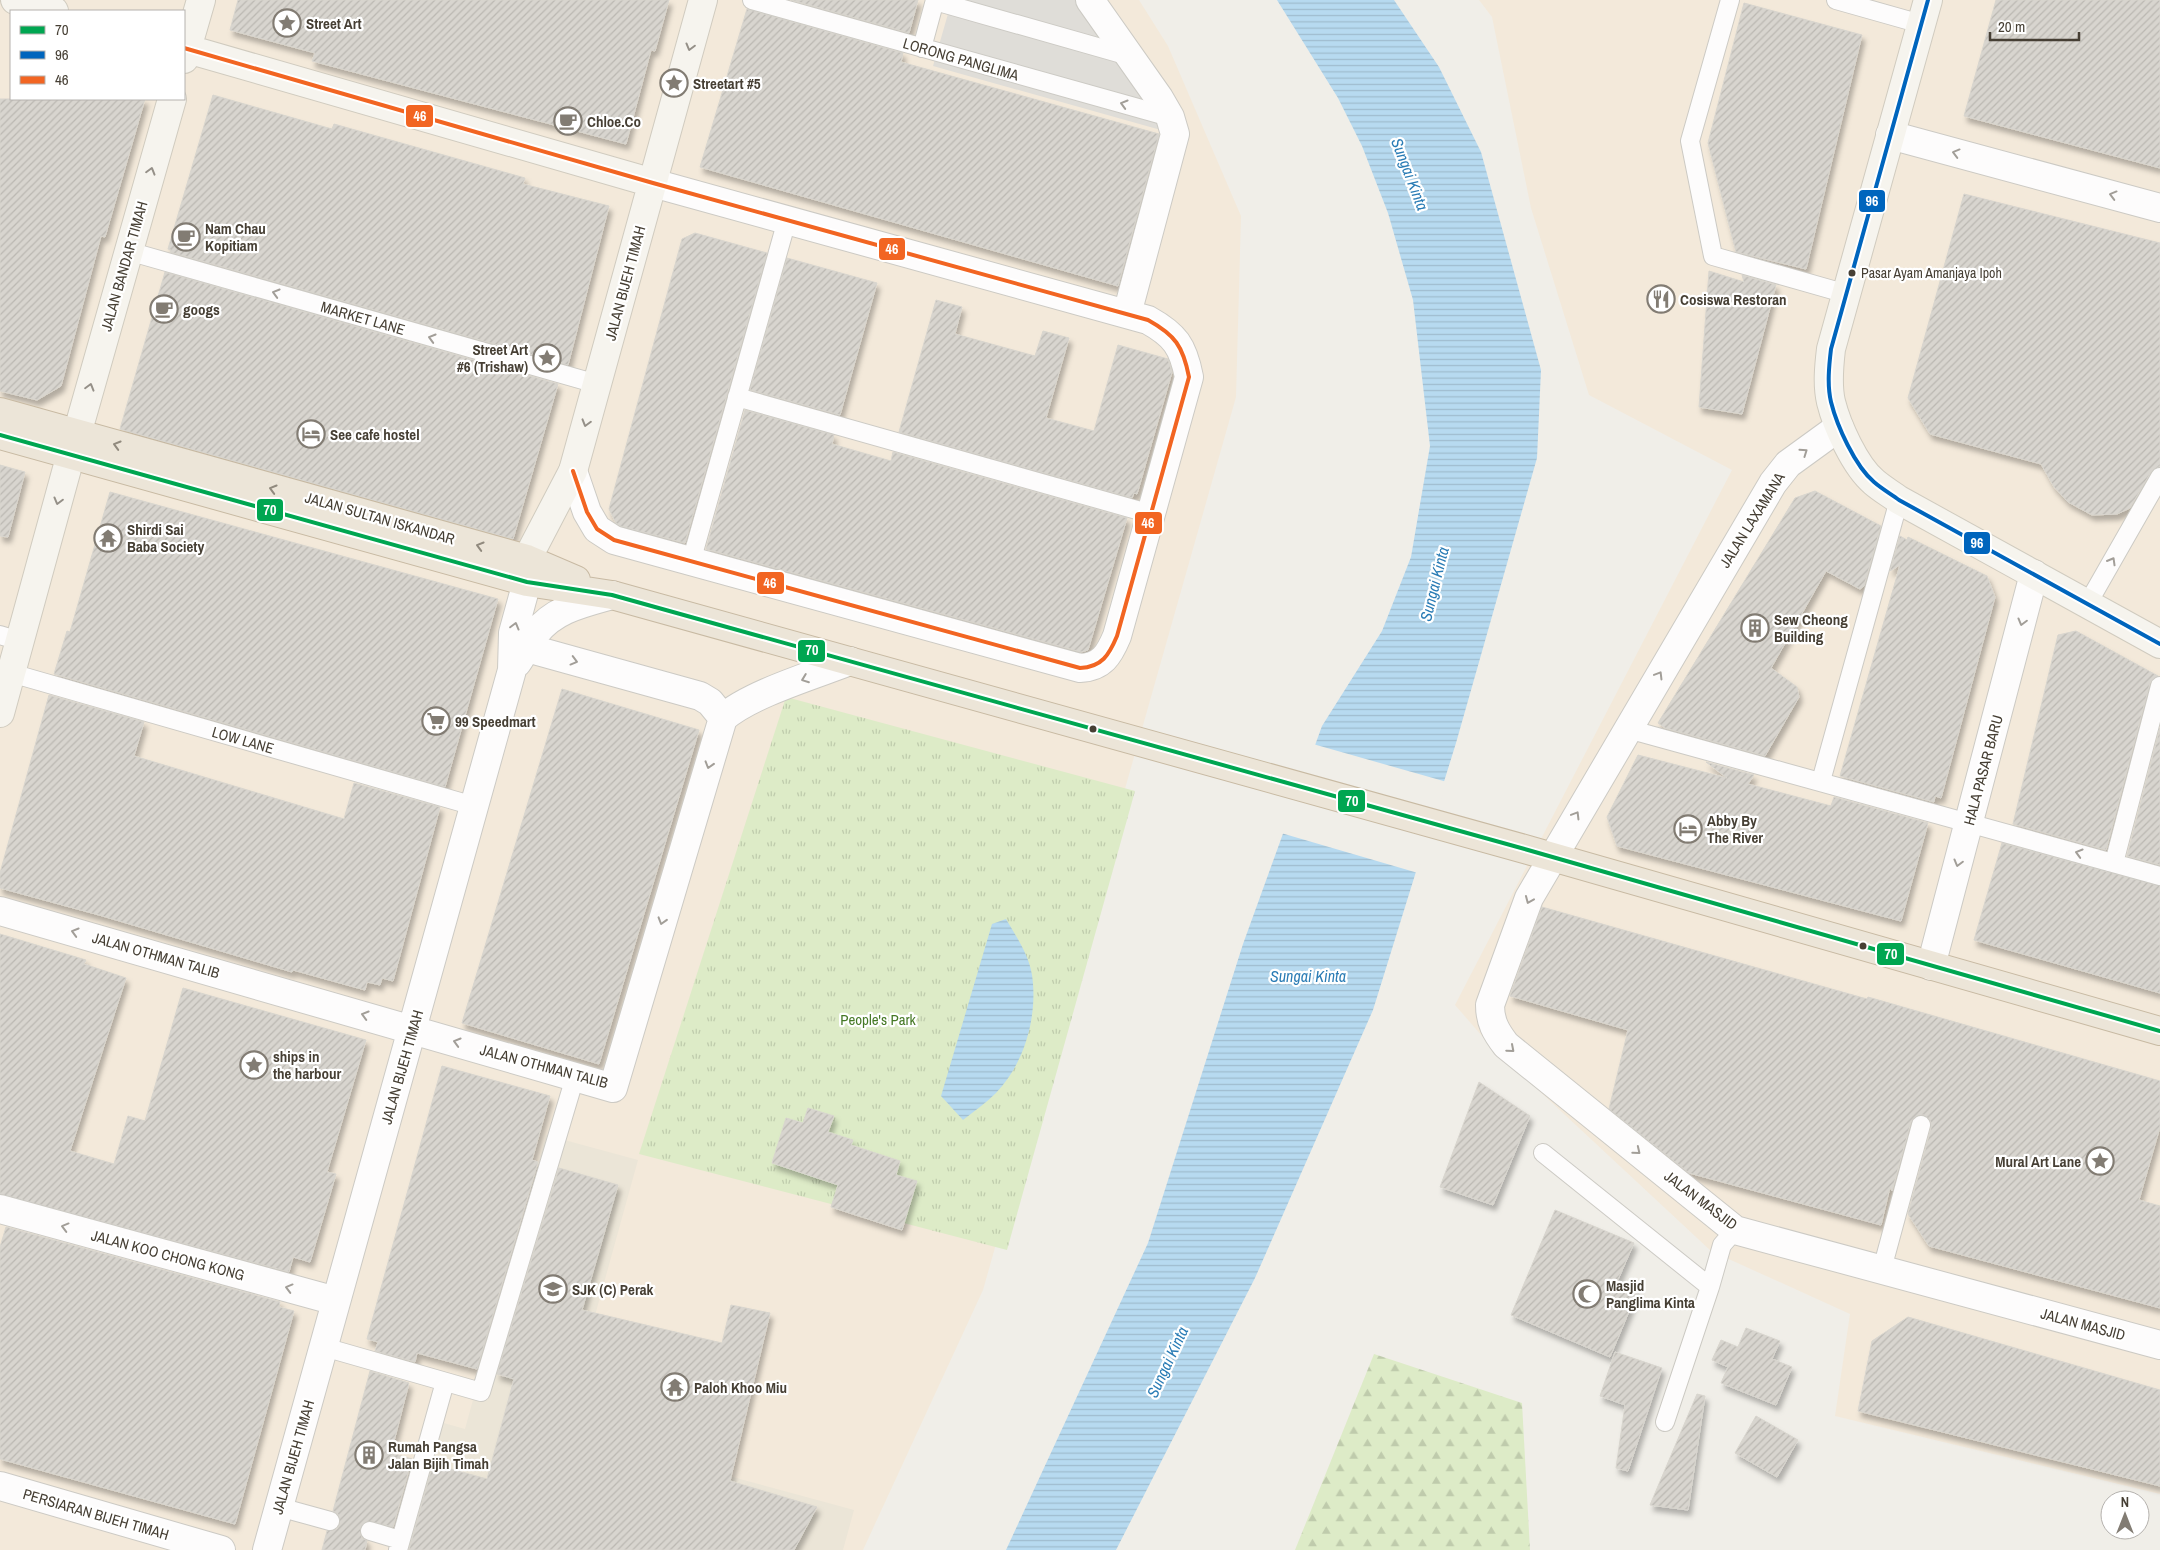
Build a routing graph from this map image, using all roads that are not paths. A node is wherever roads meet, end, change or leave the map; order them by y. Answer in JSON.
{"nodes":[{"id":1,"x":15,"y":0,"type":"edge"},
{"id":2,"x":201,"y":0,"type":"edge"},
{"id":3,"x":703,"y":0,"type":"edge"},
{"id":4,"x":752,"y":0,"type":"edge"},
{"id":5,"x":1090,"y":0,"type":"edge"},
{"id":6,"x":1730,"y":0,"type":"edge"},
{"id":7,"x":1836,"y":0,"type":"edge"},
{"id":8,"x":935,"y":1,"type":"edge"},
{"id":9,"x":50,"y":10,"type":"edge"},
{"id":10,"x":1925,"y":12,"type":"edge"},
{"id":11,"x":922,"y":48,"type":"junction"},
{"id":12,"x":185,"y":52,"type":"edge"},
{"id":13,"x":1129,"y":56,"type":"junction"},
{"id":14,"x":172,"y":100,"type":"edge"},
{"id":15,"x":1170,"y":117,"type":"junction"},
{"id":16,"x":1890,"y":135,"type":"junction"},
{"id":17,"x":653,"y":183,"type":"junction"},
{"id":18,"x":2160,"y":208,"type":"edge"},
{"id":19,"x":787,"y":220,"type":"junction"},
{"id":20,"x":128,"y":251,"type":"junction"},
{"id":21,"x":1847,"y":294,"type":"junction"},
{"id":22,"x":1127,"y":314,"type":"junction"},
{"id":23,"x":597,"y":384,"type":"junction"},
{"id":24,"x":737,"y":397,"type":"junction"},
{"id":25,"x":0,"y":412,"type":"edge"},
{"id":26,"x":1839,"y":427,"type":"junction"},
{"id":27,"x":0,"y":435,"type":"edge"},
{"id":28,"x":74,"y":444,"type":"junction"},
{"id":29,"x":572,"y":470,"type":"junction"},
{"id":30,"x":2160,"y":477,"type":"edge"},
{"id":31,"x":1899,"y":500,"type":"junction"},
{"id":32,"x":1151,"y":514,"type":"junction"},
{"id":33,"x":690,"y":562,"type":"junction"},
{"id":34,"x":527,"y":571,"type":"junction"},
{"id":35,"x":2034,"y":574,"type":"junction"},
{"id":36,"x":612,"y":595,"type":"junction"},
{"id":37,"x":2088,"y":603,"type":"junction"},
{"id":38,"x":10,"y":638,"type":"edge"},
{"id":39,"x":2160,"y":644,"type":"edge"},
{"id":40,"x":519,"y":659,"type":"junction"},
{"id":41,"x":850,"y":661,"type":"junction"},
{"id":42,"x":11,"y":673,"type":"junction"},
{"id":43,"x":2160,"y":686,"type":"edge"},
{"id":44,"x":0,"y":712,"type":"edge"},
{"id":45,"x":722,"y":718,"type":"junction"},
{"id":46,"x":1628,"y":729,"type":"junction"},
{"id":47,"x":1821,"y":781,"type":"junction"},
{"id":48,"x":474,"y":806,"type":"junction"},
{"id":49,"x":1969,"y":822,"type":"junction"},
{"id":50,"x":1540,"y":854,"type":"junction"},
{"id":51,"x":2114,"y":863,"type":"junction"},
{"id":52,"x":2160,"y":876,"type":"edge"},
{"id":53,"x":0,"y":911,"type":"edge"},
{"id":54,"x":1931,"y":966,"type":"junction"},
{"id":55,"x":412,"y":1029,"type":"junction"},
{"id":56,"x":2160,"y":1031,"type":"edge"},
{"id":57,"x":576,"y":1077,"type":"junction"},
{"id":58,"x":1921,"y":1125,"type":"dead end"},
{"id":59,"x":1543,"y":1153,"type":"dead end"},
{"id":60,"x":0,"y":1209,"type":"edge"},
{"id":61,"x":1736,"y":1230,"type":"junction"},
{"id":62,"x":1882,"y":1269,"type":"junction"},
{"id":63,"x":1710,"y":1287,"type":"junction"},
{"id":64,"x":336,"y":1301,"type":"junction"},
{"id":65,"x":2160,"y":1345,"type":"edge"},
{"id":66,"x":324,"y":1347,"type":"junction"},
{"id":67,"x":445,"y":1382,"type":"junction"},
{"id":68,"x":1665,"y":1422,"type":"dead end"},
{"id":69,"x":0,"y":1486,"type":"edge"},
{"id":70,"x":279,"y":1507,"type":"junction"},
{"id":71,"x":330,"y":1521,"type":"dead end"},
{"id":72,"x":370,"y":1532,"type":"dead end"},
{"id":73,"x":399,"y":1545,"type":"edge"},
{"id":74,"x":221,"y":1550,"type":"edge"},
{"id":75,"x":267,"y":1550,"type":"edge"}],
"edges":[{"from":1,"to":9,"type":"street"},
{"from":2,"to":12,"type":"street"},
{"from":3,"to":17,"type":"street","name":"JALAN BIJEH TIMAH","one_way":true},
{"from":4,"to":11,"type":"lane","name":"LORONG PANGLIMA"},
{"from":5,"to":13,"type":"street"},
{"from":6,"to":21,"type":"lane"},
{"from":7,"to":10,"type":"lane"},
{"from":8,"to":11,"type":"lane"},
{"from":8,"to":13,"type":"lane"},
{"from":10,"to":16,"type":"street"},
{"from":15,"to":11,"type":"lane","name":"LORONG PANGLIMA","one_way":true},
{"from":12,"to":17,"type":"street"},
{"from":13,"to":15,"type":"street"},
{"from":20,"to":14,"type":"street","name":"JALAN BANDAR TIMAH","one_way":true},
{"from":15,"to":22,"type":"street"},
{"from":18,"to":16,"type":"street","one_way":true},
{"from":16,"to":21,"type":"street"},
{"from":17,"to":19,"type":"street"},
{"from":17,"to":23,"type":"street","name":"JALAN BIJEH TIMAH"},
{"from":19,"to":22,"type":"street"},
{"from":19,"to":24,"type":"lane"},
{"from":23,"to":20,"type":"lane","name":"MARKET LANE","one_way":true},
{"from":28,"to":20,"type":"street","name":"JALAN BANDAR TIMAH","one_way":true},
{"from":21,"to":26,"type":"street"},
{"from":22,"to":32,"type":"street"},
{"from":23,"to":29,"type":"street","name":"JALAN BIJEH TIMAH","one_way":true},
{"from":24,"to":32,"type":"lane"},
{"from":24,"to":33,"type":"lane"},
{"from":25,"to":28,"type":"highway","name":"JALAN SULTAN ISKANDAR"},
{"from":26,"to":31,"type":"street"},
{"from":46,"to":26,"type":"street","name":"JALAN LAXAMANA","one_way":true},
{"from":27,"to":28,"type":"highway","name":"JALAN SULTAN ISKANDAR"},
{"from":34,"to":28,"type":"highway","name":"JALAN SULTAN ISKANDAR","one_way":true},
{"from":28,"to":38,"type":"street","name":"JALAN BANDAR TIMAH","one_way":true},
{"from":29,"to":33,"type":"street"},
{"from":29,"to":34,"type":"street","name":"JALAN BIJEH TIMAH"},
{"from":37,"to":30,"type":"lane","one_way":true},
{"from":31,"to":35,"type":"street"},
{"from":31,"to":47,"type":"lane"},
{"from":32,"to":33,"type":"street"},
{"from":34,"to":36,"type":"highway","name":"JALAN SULTAN ISKANDAR"},
{"from":40,"to":34,"type":"street","name":"JALAN BIJEH TIMAH","one_way":true},
{"from":35,"to":37,"type":"street"},
{"from":35,"to":49,"type":"street","name":"HALA PASAR BARU","one_way":true},
{"from":36,"to":40,"type":"street"},
{"from":36,"to":41,"type":"highway","name":"JALAN SULTAN ISKANDAR"},
{"from":37,"to":39,"type":"street"},
{"from":38,"to":42,"type":"street","name":"JALAN BANDAR TIMAH"},
{"from":40,"to":45,"type":"street","one_way":true},
{"from":40,"to":48,"type":"street","name":"JALAN BIJEH TIMAH"},
{"from":41,"to":45,"type":"street","one_way":true},
{"from":41,"to":50,"type":"highway","name":"JALAN SULTAN ISKANDAR"},
{"from":42,"to":44,"type":"street","name":"JALAN BANDAR TIMAH"},
{"from":42,"to":48,"type":"lane","name":"LOW LANE"},
{"from":43,"to":51,"type":"lane"},
{"from":45,"to":57,"type":"street","name":"JALAN OTHMAN TALIB","one_way":true},
{"from":46,"to":47,"type":"lane"},
{"from":50,"to":46,"type":"street","name":"JALAN LAXAMANA","one_way":true},
{"from":47,"to":49,"type":"lane"},
{"from":48,"to":55,"type":"street","name":"JALAN BIJEH TIMAH"},
{"from":51,"to":49,"type":"lane","one_way":true},
{"from":49,"to":54,"type":"street","name":"HALA PASAR BARU","one_way":true},
{"from":50,"to":54,"type":"highway","name":"JALAN SULTAN ISKANDAR"},
{"from":50,"to":61,"type":"street","name":"JALAN MASJID","one_way":true},
{"from":51,"to":52,"type":"lane"},
{"from":55,"to":53,"type":"street","name":"JALAN OTHMAN TALIB","one_way":true},
{"from":54,"to":56,"type":"highway","name":"JALAN SULTAN ISKANDAR"},
{"from":57,"to":55,"type":"street","name":"JALAN OTHMAN TALIB","one_way":true},
{"from":55,"to":64,"type":"street","name":"JALAN BIJEH TIMAH"},
{"from":57,"to":67,"type":"lane"},
{"from":58,"to":62,"type":"lane"},
{"from":59,"to":63,"type":"lane"},
{"from":64,"to":60,"type":"street","name":"JALAN KOO CHONG KONG","one_way":true},
{"from":61,"to":62,"type":"street","name":"JALAN MASJID"},
{"from":61,"to":63,"type":"lane"},
{"from":62,"to":65,"type":"street","name":"JALAN MASJID"},
{"from":63,"to":68,"type":"lane"},
{"from":64,"to":66,"type":"street","name":"JALAN BIJEH TIMAH"},
{"from":66,"to":67,"type":"lane"},
{"from":66,"to":70,"type":"street","name":"JALAN BIJEH TIMAH"},
{"from":67,"to":73,"type":"lane"},
{"from":69,"to":74,"type":"street","name":"PERSIARAN BIJEH TIMAH"},
{"from":70,"to":71,"type":"lane"},
{"from":70,"to":75,"type":"street","name":"JALAN BIJEH TIMAH"},
{"from":72,"to":73,"type":"lane"}]}
